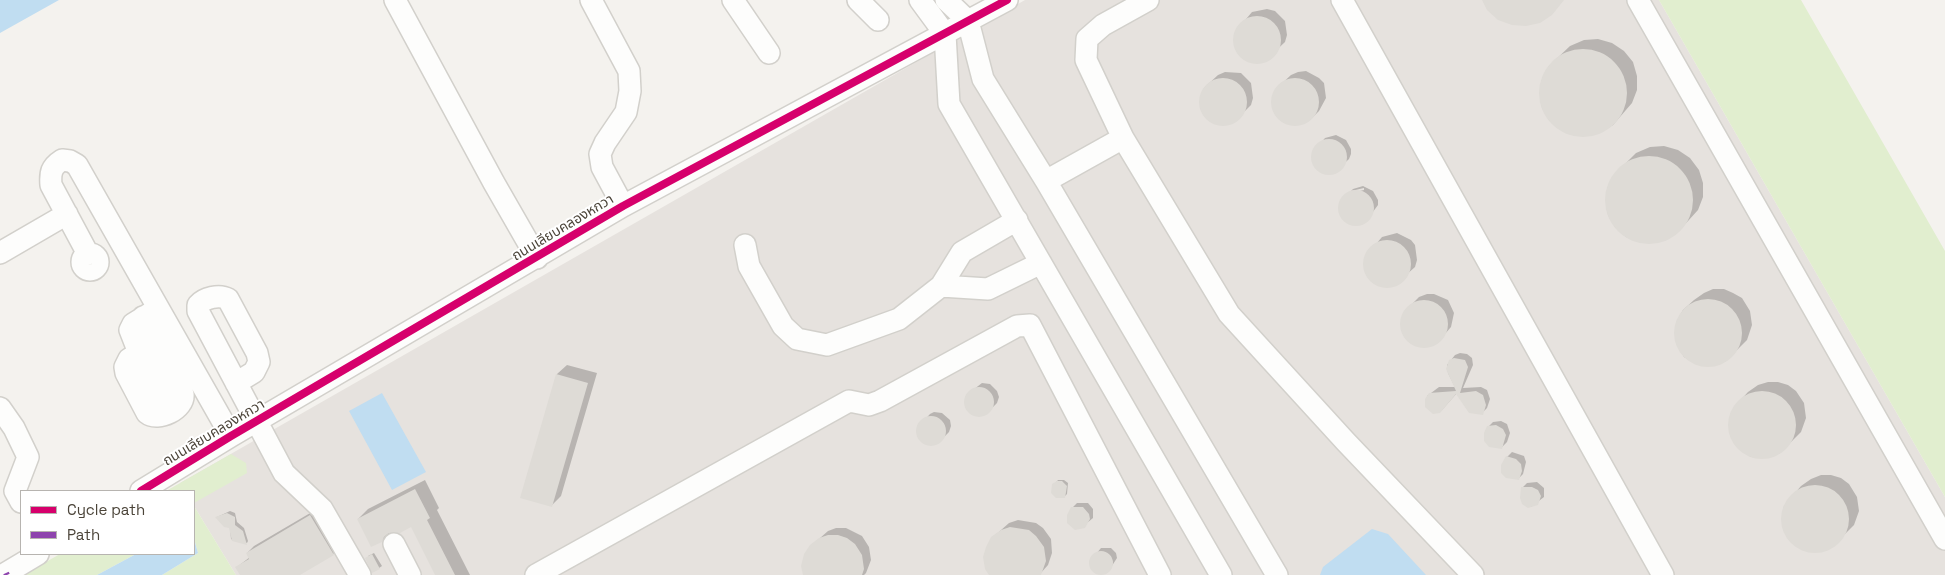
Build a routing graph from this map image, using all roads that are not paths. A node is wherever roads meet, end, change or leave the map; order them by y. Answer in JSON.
{"nodes":[{"id":1,"x":395,"y":0,"type":"edge"},
{"id":2,"x":591,"y":0,"type":"edge"},
{"id":3,"x":858,"y":0,"type":"edge"},
{"id":4,"x":920,"y":0,"type":"edge"},
{"id":5,"x":946,"y":0,"type":"edge"},
{"id":6,"x":1007,"y":0,"type":"edge"},
{"id":7,"x":1148,"y":0,"type":"edge"},
{"id":8,"x":1342,"y":0,"type":"edge"},
{"id":9,"x":1638,"y":0,"type":"edge"},
{"id":10,"x":740,"y":2,"type":"edge"},
{"id":11,"x":878,"y":20,"type":"dead end"},
{"id":12,"x":968,"y":22,"type":"junction"},
{"id":13,"x":945,"y":34,"type":"junction"},
{"id":14,"x":769,"y":53,"type":"dead end"},
{"id":15,"x":1123,"y":138,"type":"junction"},
{"id":16,"x":1046,"y":181,"type":"junction"},
{"id":17,"x":623,"y":206,"type":"junction"},
{"id":18,"x":67,"y":214,"type":"junction"},
{"id":19,"x":1017,"y":220,"type":"junction"},
{"id":20,"x":744,"y":245,"type":"dead end"},
{"id":21,"x":0,"y":253,"type":"edge"},
{"id":22,"x":88,"y":254,"type":"dead end"},
{"id":23,"x":537,"y":258,"type":"junction"},
{"id":24,"x":1041,"y":263,"type":"junction"},
{"id":25,"x":941,"y":286,"type":"junction"},
{"id":26,"x":151,"y":313,"type":"junction"},
{"id":27,"x":236,"y":383,"type":"dead end"},
{"id":28,"x":0,"y":408,"type":"edge"},
{"id":29,"x":256,"y":421,"type":"junction"},
{"id":30,"x":231,"y":436,"type":"junction"},
{"id":31,"x":143,"y":490,"type":"edge"},
{"id":32,"x":20,"y":500,"type":"edge"},
{"id":33,"x":1945,"y":539,"type":"edge"},
{"id":34,"x":394,"y":544,"type":"dead end"},
{"id":35,"x":36,"y":555,"type":"edge"},
{"id":36,"x":3,"y":575,"type":"edge"},
{"id":37,"x":360,"y":575,"type":"edge"},
{"id":38,"x":410,"y":575,"type":"edge"},
{"id":39,"x":536,"y":575,"type":"edge"},
{"id":40,"x":1160,"y":575,"type":"edge"},
{"id":41,"x":1221,"y":575,"type":"edge"},
{"id":42,"x":1278,"y":575,"type":"edge"},
{"id":43,"x":1473,"y":575,"type":"edge"},
{"id":44,"x":1663,"y":575,"type":"edge"}],
"edges":[{"from":1,"to":23,"type":"street"},
{"from":2,"to":17,"type":"street"},
{"from":3,"to":11,"type":"street"},
{"from":4,"to":13,"type":"street"},
{"from":5,"to":12,"type":"street"},
{"from":6,"to":12,"type":"street","name":"ถนนเลียบคลองหกวา"},
{"from":7,"to":15,"type":"street"},
{"from":8,"to":44,"type":"street"},
{"from":9,"to":33,"type":"street"},
{"from":10,"to":14,"type":"street"},
{"from":12,"to":13,"type":"street","name":"ถนนเลียบคลองหกวา"},
{"from":12,"to":16,"type":"street"},
{"from":13,"to":17,"type":"street","name":"ถนนเลียบคลองหกวา"},
{"from":13,"to":19,"type":"street"},
{"from":15,"to":16,"type":"street"},
{"from":15,"to":43,"type":"street"},
{"from":16,"to":42,"type":"street"},
{"from":17,"to":23,"type":"street","name":"ถนนเลียบคลองหกวา"},
{"from":18,"to":21,"type":"street"},
{"from":18,"to":22,"type":"street"},
{"from":18,"to":26,"type":"street"},
{"from":19,"to":24,"type":"street"},
{"from":19,"to":25,"type":"street"},
{"from":20,"to":25,"type":"street"},
{"from":23,"to":29,"type":"street","name":"ถนนเลียบคลองหกวา"},
{"from":24,"to":25,"type":"street"},
{"from":24,"to":41,"type":"street"},
{"from":26,"to":26,"type":"street"},
{"from":26,"to":30,"type":"street"},
{"from":27,"to":29,"type":"street"},
{"from":28,"to":32,"type":"street"},
{"from":29,"to":30,"type":"street","name":"ถนนเลียบคลองหกวา"},
{"from":29,"to":37,"type":"street"},
{"from":30,"to":31,"type":"street","name":"ถนนเลียบคลองหกวา"},
{"from":34,"to":38,"type":"street"},
{"from":35,"to":36,"type":"street"},
{"from":39,"to":40,"type":"street"}]}
